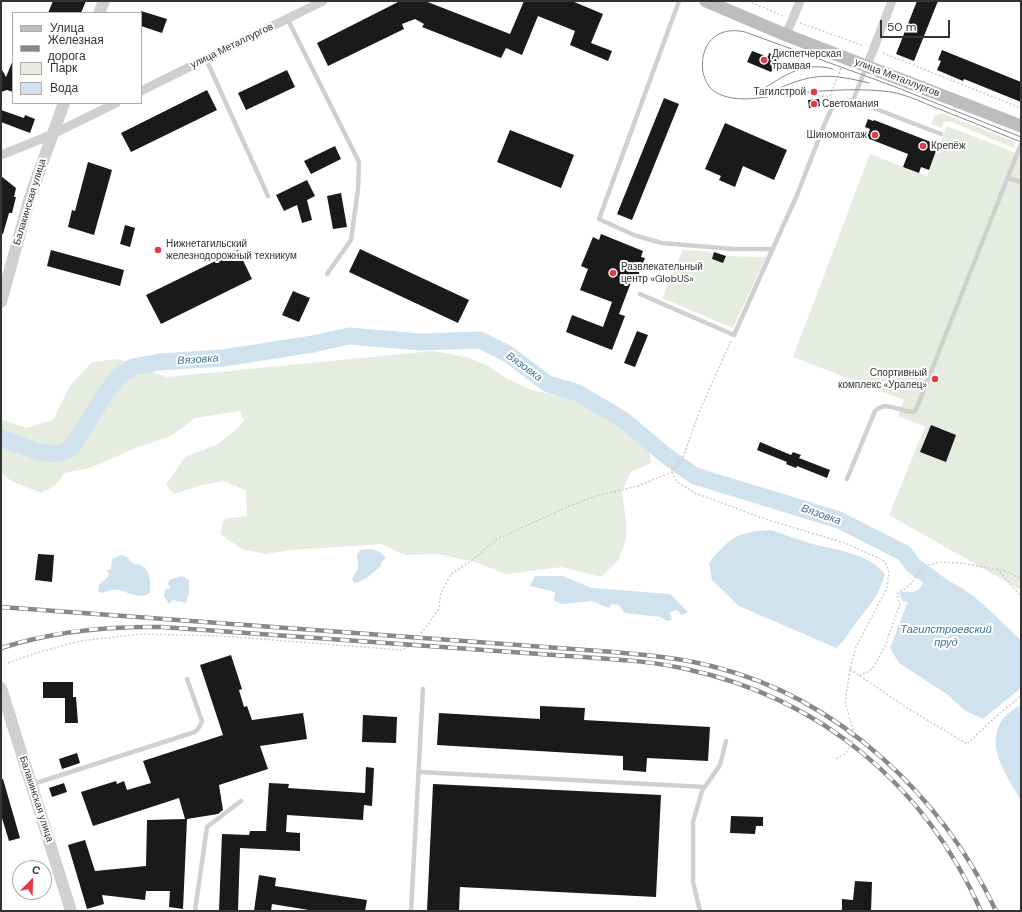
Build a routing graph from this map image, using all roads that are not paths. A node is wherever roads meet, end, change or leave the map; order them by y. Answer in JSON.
{"nodes":[{"id":1,"x":104,"y":1,"type":"edge"},
{"id":2,"x":323,"y":1,"type":"edge"},
{"id":3,"x":679,"y":1,"type":"edge"},
{"id":4,"x":706,"y":1,"type":"edge"},
{"id":5,"x":800,"y":1,"type":"edge"},
{"id":6,"x":892,"y":1,"type":"edge"},
{"id":7,"x":100,"y":12,"type":"edge"},
{"id":8,"x":288,"y":18,"type":"junction"},
{"id":9,"x":786,"y":35,"type":"junction"},
{"id":10,"x":206,"y":59,"type":"junction"},
{"id":11,"x":867,"y":66,"type":"junction"},
{"id":12,"x":142,"y":90,"type":"edge"},
{"id":13,"x":853,"y":100,"type":"junction"},
{"id":14,"x":64,"y":104,"type":"edge"},
{"id":15,"x":114,"y":104,"type":"edge"},
{"id":16,"x":1021,"y":126,"type":"edge"},
{"id":17,"x":941,"y":134,"type":"dead end"},
{"id":18,"x":52,"y":135,"type":"junction"},
{"id":19,"x":1021,"y":144,"type":"edge"},
{"id":20,"x":1,"y":155,"type":"edge"},
{"id":21,"x":1008,"y":178,"type":"junction"},
{"id":22,"x":1021,"y":182,"type":"edge"},
{"id":23,"x":268,"y":196,"type":"dead end"},
{"id":24,"x":773,"y":249,"type":"junction"},
{"id":25,"x":327,"y":274,"type":"dead end"},
{"id":26,"x":640,"y":294,"type":"dead end"},
{"id":27,"x":1,"y":302,"type":"edge"},
{"id":28,"x":847,"y":479,"type":"dead end"},
{"id":29,"x":187,"y":678,"type":"dead end"},
{"id":30,"x":1,"y":688,"type":"edge"},
{"id":31,"x":423,"y":689,"type":"dead end"},
{"id":32,"x":726,"y":741,"type":"dead end"},
{"id":33,"x":418,"y":772,"type":"junction"},
{"id":34,"x":31,"y":784,"type":"junction"},
{"id":35,"x":705,"y":787,"type":"junction"},
{"id":36,"x":242,"y":801,"type":"dead end"},
{"id":37,"x":71,"y":911,"type":"edge"},
{"id":38,"x":195,"y":911,"type":"edge"},
{"id":39,"x":411,"y":911,"type":"edge"},
{"id":40,"x":700,"y":911,"type":"edge"}],
"edges":[{"from":1,"to":7,"type":"street"},
{"from":2,"to":8,"type":"street","name":"улица Металлургов"},
{"from":3,"to":24,"type":"lane"},
{"from":4,"to":9,"type":"main road","name":"улица Металлургов"},
{"from":5,"to":9,"type":"street"},
{"from":6,"to":11,"type":"street"},
{"from":8,"to":10,"type":"street","name":"улица Металлургов"},
{"from":8,"to":25,"type":"lane"},
{"from":9,"to":11,"type":"main road","name":"улица Металлургов"},
{"from":10,"to":12,"type":"street","name":"улица Металлургов"},
{"from":10,"to":23,"type":"lane"},
{"from":11,"to":13,"type":"lane"},
{"from":11,"to":16,"type":"main road","name":"улица Металлургов"},
{"from":13,"to":17,"type":"lane"},
{"from":13,"to":24,"type":"lane"},
{"from":14,"to":18,"type":"street","name":"Балакинская улица"},
{"from":15,"to":18,"type":"street"},
{"from":18,"to":20,"type":"street"},
{"from":18,"to":27,"type":"street","name":"Балакинская улица"},
{"from":19,"to":21,"type":"lane"},
{"from":21,"to":22,"type":"lane"},
{"from":21,"to":28,"type":"lane"},
{"from":24,"to":26,"type":"lane"},
{"from":29,"to":34,"type":"lane"},
{"from":30,"to":34,"type":"street","name":"Балакинская улица"},
{"from":31,"to":33,"type":"lane"},
{"from":32,"to":35,"type":"lane"},
{"from":33,"to":35,"type":"lane"},
{"from":33,"to":39,"type":"lane"},
{"from":34,"to":37,"type":"street","name":"Балакинская улица"},
{"from":35,"to":40,"type":"lane"},
{"from":36,"to":38,"type":"lane"}]}
